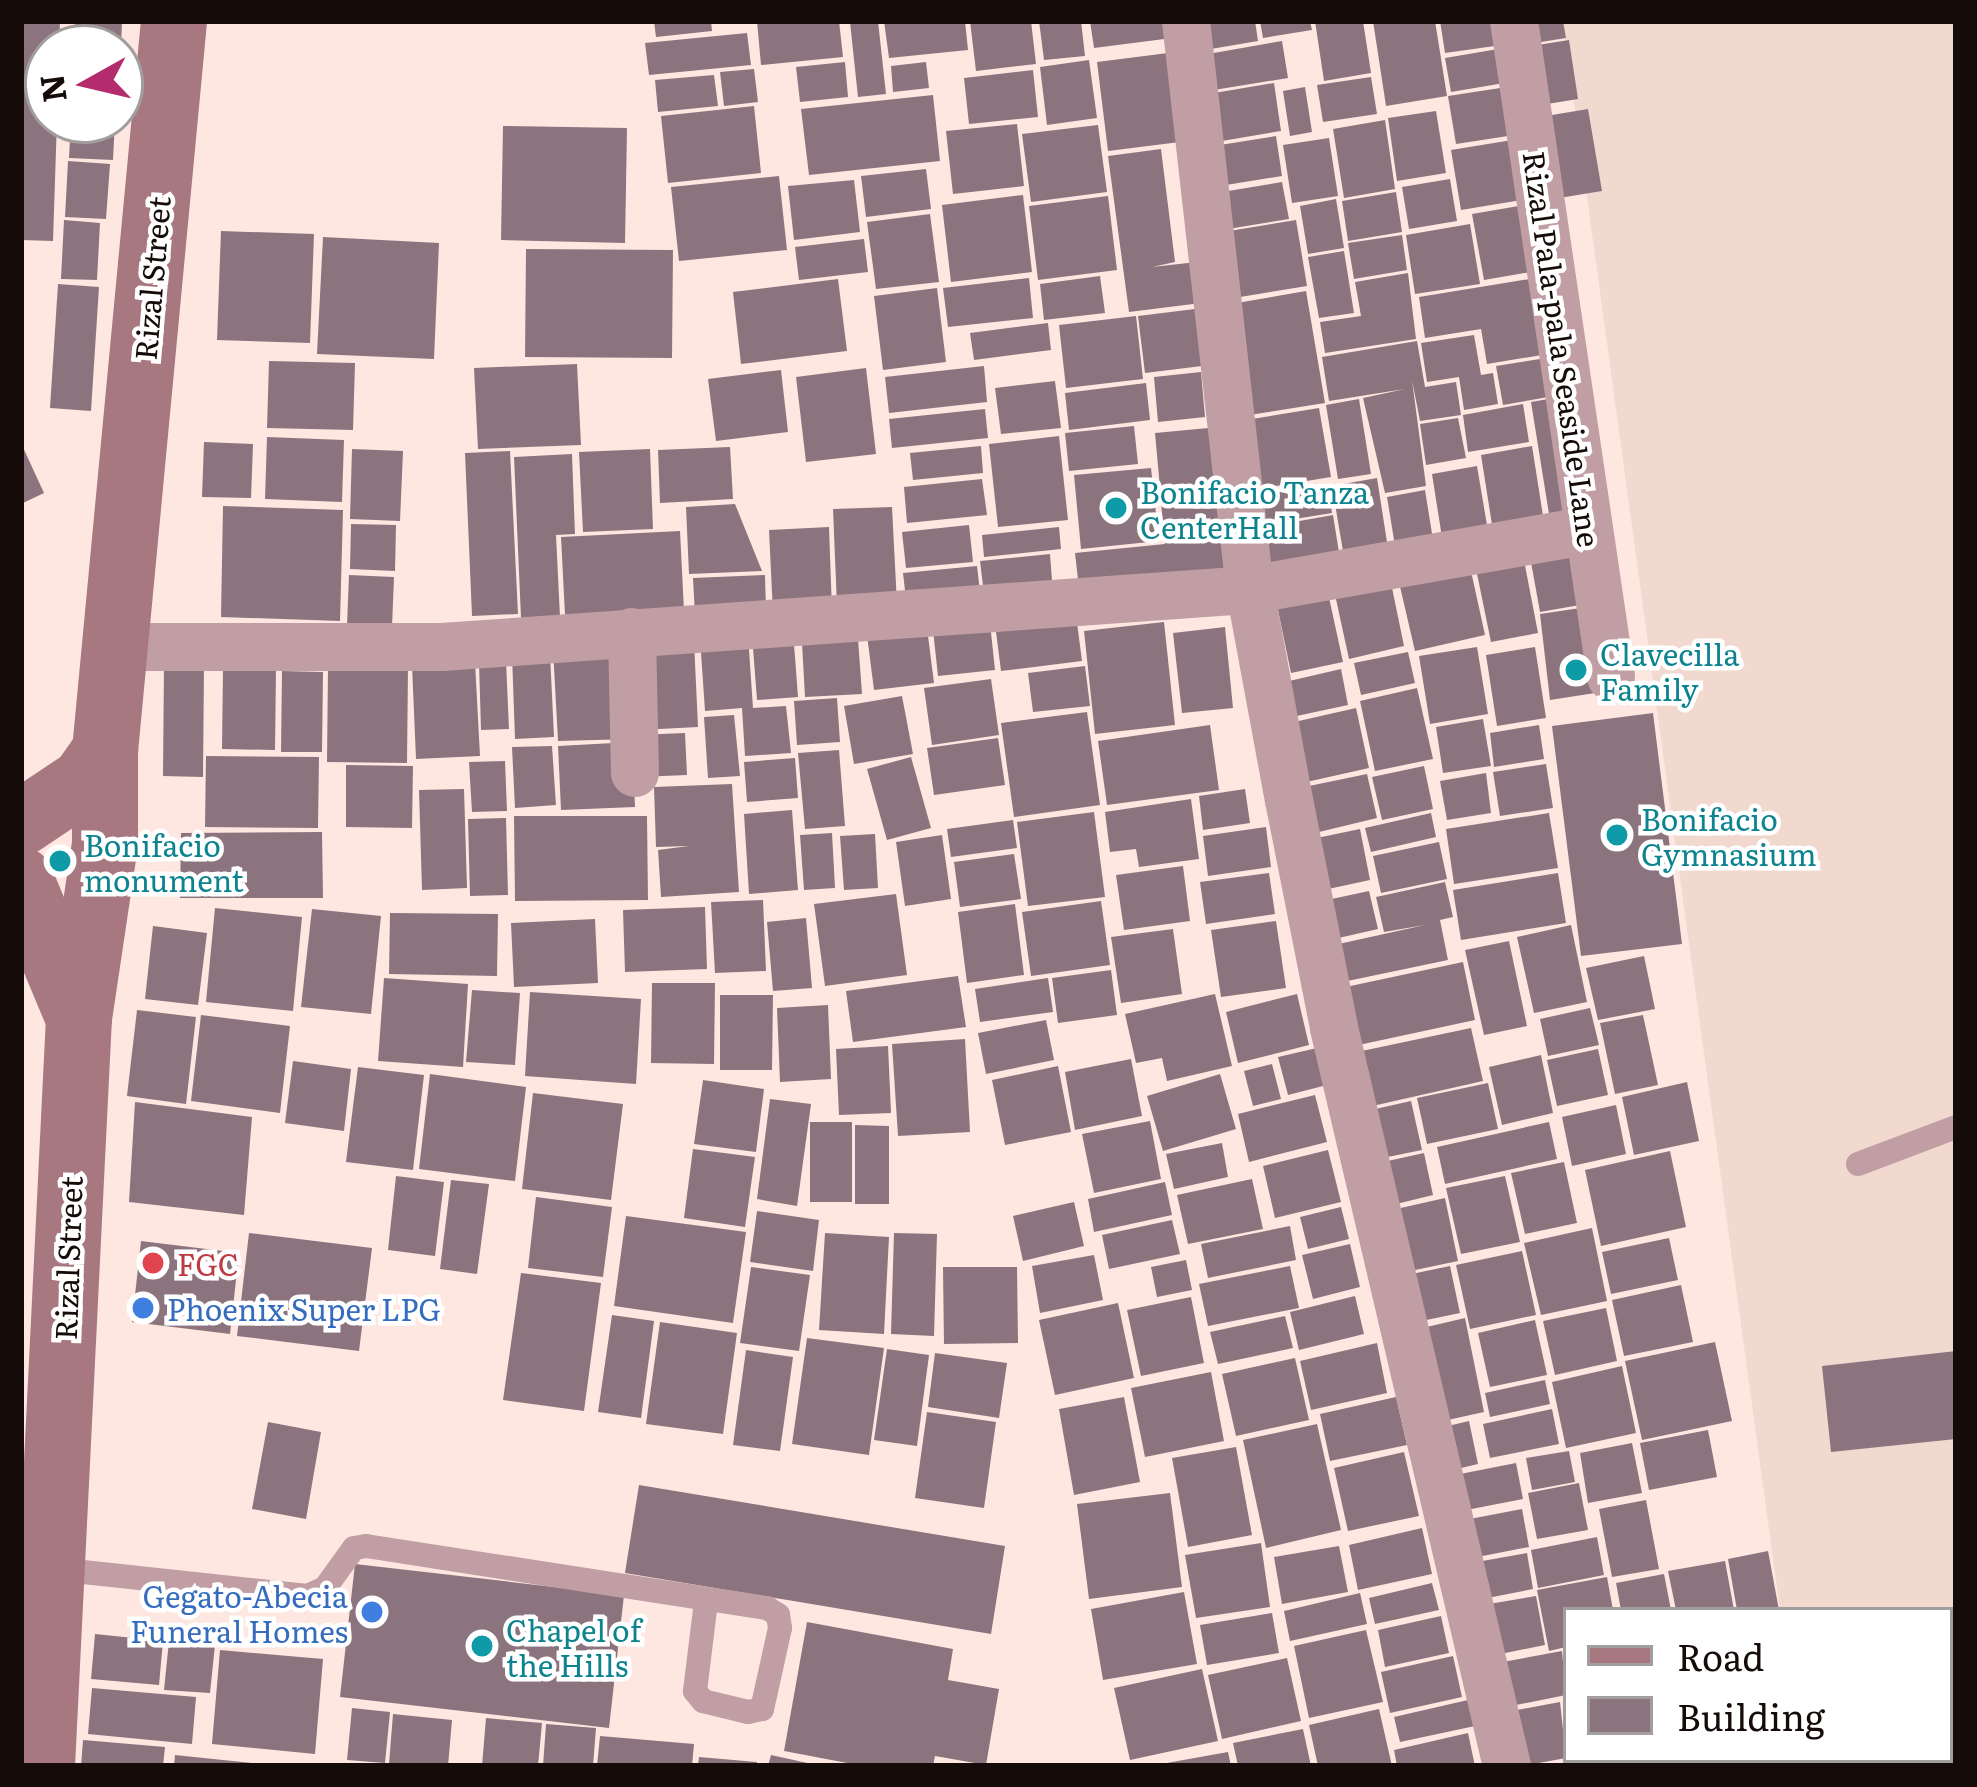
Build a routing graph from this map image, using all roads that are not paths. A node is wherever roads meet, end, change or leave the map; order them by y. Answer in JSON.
{"nodes":[{"id":1,"x":174,"y":21,"type":"edge"},
{"id":2,"x":1186,"y":21,"type":"edge"},
{"id":3,"x":1514,"y":21,"type":"edge"},
{"id":4,"x":1589,"y":530,"type":"junction"},
{"id":5,"x":1250,"y":590,"type":"junction"},
{"id":6,"x":632,"y":632,"type":"junction"},
{"id":7,"x":118,"y":647,"type":"junction"},
{"id":8,"x":1611,"y":676,"type":"dead end"},
{"id":9,"x":106,"y":751,"type":"junction"},
{"id":10,"x":635,"y":773,"type":"dead end"},
{"id":11,"x":21,"y":823,"type":"edge"},
{"id":12,"x":21,"y":880,"type":"edge"},
{"id":13,"x":50,"y":1025,"type":"edge"},
{"id":14,"x":1956,"y":1127,"type":"edge"},
{"id":15,"x":1858,"y":1164,"type":"dead end"},
{"id":16,"x":55,"y":1569,"type":"junction"},
{"id":17,"x":706,"y":1602,"type":"junction"},
{"id":18,"x":42,"y":1766,"type":"edge"},
{"id":19,"x":1507,"y":1766,"type":"edge"}],
"edges":[{"from":1,"to":7,"type":"main road","name":"Rizal Street"},
{"from":2,"to":5,"type":"street"},
{"from":3,"to":4,"type":"street","name":"Rizal Pala-pala Seaside Lane"},
{"from":4,"to":5,"type":"street"},
{"from":4,"to":8,"type":"street","name":"Rizal Pala-pala Seaside Lane"},
{"from":5,"to":6,"type":"street"},
{"from":5,"to":19,"type":"street"},
{"from":6,"to":7,"type":"street"},
{"from":6,"to":10,"type":"street"},
{"from":7,"to":9,"type":"main road","name":"Rizal Street"},
{"from":9,"to":11,"type":"main road"},
{"from":9,"to":13,"type":"main road","name":"Rizal Street"},
{"from":12,"to":13,"type":"main road"},
{"from":13,"to":16,"type":"main road","name":"Rizal Street"},
{"from":14,"to":15,"type":"lane"},
{"from":16,"to":17,"type":"lane"},
{"from":16,"to":18,"type":"main road","name":"Rizal Street"},
{"from":17,"to":17,"type":"lane"}]}
